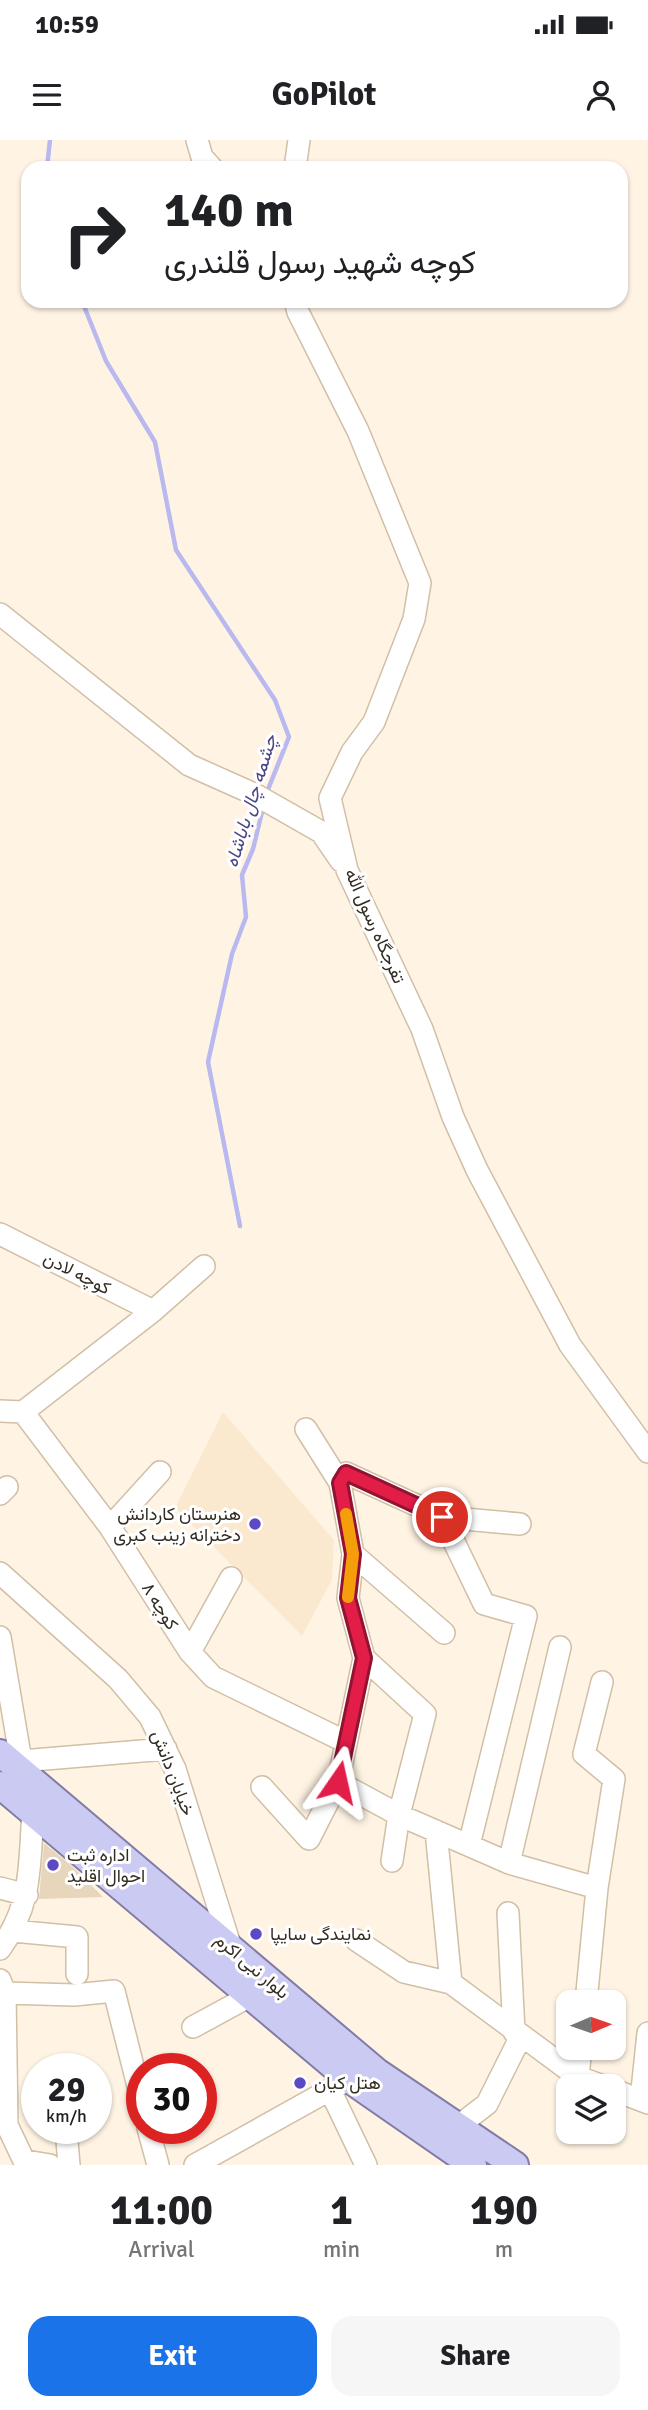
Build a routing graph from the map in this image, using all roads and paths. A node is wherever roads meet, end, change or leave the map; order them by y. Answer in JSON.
{"nodes":[{"id":1,"x":197,"y":140,"type":"edge"},
{"id":2,"x":299,"y":140,"type":"edge"},
{"id":3,"x":206,"y":161,"type":"edge"},
{"id":4,"x":296,"y":161,"type":"edge"},
{"id":5,"x":298,"y":308,"type":"edge"},
{"id":6,"x":0,"y":614,"type":"edge"},
{"id":7,"x":347,"y":870,"type":"junction"},
{"id":8,"x":0,"y":1234,"type":"edge"},
{"id":9,"x":204,"y":1266,"type":"dead end"},
{"id":10,"x":153,"y":1311,"type":"junction"},
{"id":11,"x":0,"y":1411,"type":"edge"},
{"id":12,"x":23,"y":1412,"type":"junction"},
{"id":13,"x":306,"y":1429,"type":"dead end"},
{"id":14,"x":648,"y":1452,"type":"edge"},
{"id":15,"x":160,"y":1472,"type":"dead end"},
{"id":16,"x":340,"y":1483,"type":"junction"},
{"id":17,"x":442,"y":1517,"type":"junction"},
{"id":18,"x":520,"y":1524,"type":"dead end"},
{"id":19,"x":110,"y":1527,"type":"junction"},
{"id":20,"x":353,"y":1554,"type":"junction"},
{"id":21,"x":0,"y":1573,"type":"edge"},
{"id":22,"x":231,"y":1578,"type":"dead end"},
{"id":23,"x":444,"y":1633,"type":"dead end"},
{"id":24,"x":0,"y":1637,"type":"edge"},
{"id":25,"x":560,"y":1647,"type":"dead end"},
{"id":26,"x":190,"y":1652,"type":"junction"},
{"id":27,"x":364,"y":1658,"type":"junction"},
{"id":28,"x":602,"y":1682,"type":"dead end"},
{"id":29,"x":346,"y":1742,"type":"junction"},
{"id":30,"x":166,"y":1749,"type":"junction"},
{"id":31,"x":10,"y":1767,"type":"edge"},
{"id":32,"x":338,"y":1782,"type":"junction"},
{"id":33,"x":262,"y":1787,"type":"dead end"},
{"id":34,"x":33,"y":1812,"type":"junction"},
{"id":35,"x":399,"y":1815,"type":"junction"},
{"id":36,"x":436,"y":1831,"type":"junction"},
{"id":37,"x":469,"y":1845,"type":"junction"},
{"id":38,"x":392,"y":1861,"type":"dead end"},
{"id":39,"x":509,"y":1863,"type":"junction"},
{"id":40,"x":0,"y":1888,"type":"edge"},
{"id":41,"x":597,"y":1888,"type":"junction"},
{"id":42,"x":27,"y":1895,"type":"junction"},
{"id":43,"x":508,"y":1913,"type":"dead end"},
{"id":44,"x":13,"y":1931,"type":"junction"},
{"id":45,"x":356,"y":1940,"type":"dead end"},
{"id":46,"x":232,"y":1948,"type":"junction"},
{"id":47,"x":0,"y":1949,"type":"edge"},
{"id":48,"x":77,"y":1974,"type":"dead end"},
{"id":49,"x":452,"y":1983,"type":"junction"},
{"id":50,"x":2,"y":1986,"type":"edge"},
{"id":51,"x":587,"y":1990,"type":"edge"},
{"id":52,"x":250,"y":1996,"type":"junction"},
{"id":53,"x":193,"y":2027,"type":"dead end"},
{"id":54,"x":648,"y":2033,"type":"edge"},
{"id":55,"x":517,"y":2034,"type":"junction"},
{"id":56,"x":130,"y":2053,"type":"edge"},
{"id":57,"x":574,"y":2074,"type":"edge"},
{"id":58,"x":339,"y":2084,"type":"junction"},
{"id":59,"x":626,"y":2094,"type":"edge"},
{"id":60,"x":645,"y":2101,"type":"edge"},
{"id":61,"x":457,"y":2127,"type":"junction"},
{"id":62,"x":67,"y":2144,"type":"edge"},
{"id":63,"x":152,"y":2144,"type":"edge"},
{"id":64,"x":26,"y":2163,"type":"edge"},
{"id":65,"x":363,"y":2164,"type":"edge"},
{"id":66,"x":50,"y":2165,"type":"edge"},
{"id":67,"x":69,"y":2165,"type":"edge"},
{"id":68,"x":158,"y":2165,"type":"edge"},
{"id":69,"x":195,"y":2165,"type":"edge"},
{"id":70,"x":472,"y":2165,"type":"edge"},
{"id":71,"x":515,"y":2165,"type":"edge"}],
"edges":[{"from":1,"to":3,"type":"street"},
{"from":2,"to":4,"type":"street"},
{"from":5,"to":7,"type":"street","name":"تفرجگاه رسول الله"},
{"from":6,"to":7,"type":"street"},
{"from":7,"to":14,"type":"street","name":"تفرجگاه رسول الله"},
{"from":8,"to":10,"type":"street","name":"کوچه لادن"},
{"from":9,"to":10,"type":"street"},
{"from":10,"to":12,"type":"street"},
{"from":11,"to":12,"type":"street"},
{"from":12,"to":19,"type":"street","name":"کوچه ۸"},
{"from":13,"to":16,"type":"street"},
{"from":15,"to":19,"type":"street"},
{"from":16,"to":17,"type":"street"},
{"from":16,"to":20,"type":"street"},
{"from":17,"to":18,"type":"street"},
{"from":17,"to":37,"type":"street"},
{"from":19,"to":26,"type":"street","name":"کوچه ۸"},
{"from":20,"to":23,"type":"street"},
{"from":20,"to":27,"type":"street"},
{"from":21,"to":30,"type":"street","name":"خیابان دانش"},
{"from":22,"to":26,"type":"street"},
{"from":24,"to":31,"type":"street"},
{"from":25,"to":39,"type":"street"},
{"from":26,"to":29,"type":"street","name":"کوچه ۸"},
{"from":27,"to":29,"type":"street"},
{"from":27,"to":35,"type":"street"},
{"from":28,"to":41,"type":"street"},
{"from":29,"to":32,"type":"street"},
{"from":30,"to":31,"type":"street"},
{"from":30,"to":46,"type":"street","name":"خیابان دانش"},
{"from":31,"to":34,"type":"main road","name":"بلوار نبی اکرم"},
{"from":31,"to":46,"type":"main road","name":"بلوار نبی اکرم"},
{"from":32,"to":33,"type":"street"},
{"from":32,"to":35,"type":"street"},
{"from":34,"to":42,"type":"street"},
{"from":34,"to":52,"type":"main road","name":"بلوار نبی اکرم"},
{"from":35,"to":36,"type":"street"},
{"from":35,"to":38,"type":"street"},
{"from":36,"to":37,"type":"street"},
{"from":36,"to":49,"type":"street"},
{"from":37,"to":39,"type":"street"},
{"from":39,"to":41,"type":"street"},
{"from":40,"to":42,"type":"street"},
{"from":41,"to":51,"type":"street"},
{"from":42,"to":44,"type":"street"},
{"from":43,"to":55,"type":"street"},
{"from":44,"to":47,"type":"street"},
{"from":44,"to":48,"type":"street"},
{"from":45,"to":49,"type":"street"},
{"from":46,"to":61,"type":"main road","name":"بلوار نبی اکرم"},
{"from":49,"to":55,"type":"street"},
{"from":50,"to":56,"type":"street"},
{"from":50,"to":64,"type":"street"},
{"from":52,"to":53,"type":"street"},
{"from":52,"to":58,"type":"main road","name":"بلوار نبی اکرم"},
{"from":54,"to":60,"type":"street"},
{"from":55,"to":57,"type":"street"},
{"from":55,"to":61,"type":"street"},
{"from":58,"to":65,"type":"street"},
{"from":58,"to":69,"type":"street"},
{"from":58,"to":70,"type":"main road","name":"بلوار نبی اکرم"},
{"from":59,"to":60,"type":"street"},
{"from":61,"to":71,"type":"main road","name":"بلوار نبی اکرم"},
{"from":62,"to":67,"type":"street"},
{"from":63,"to":68,"type":"street"},
{"from":64,"to":66,"type":"street"}]}
